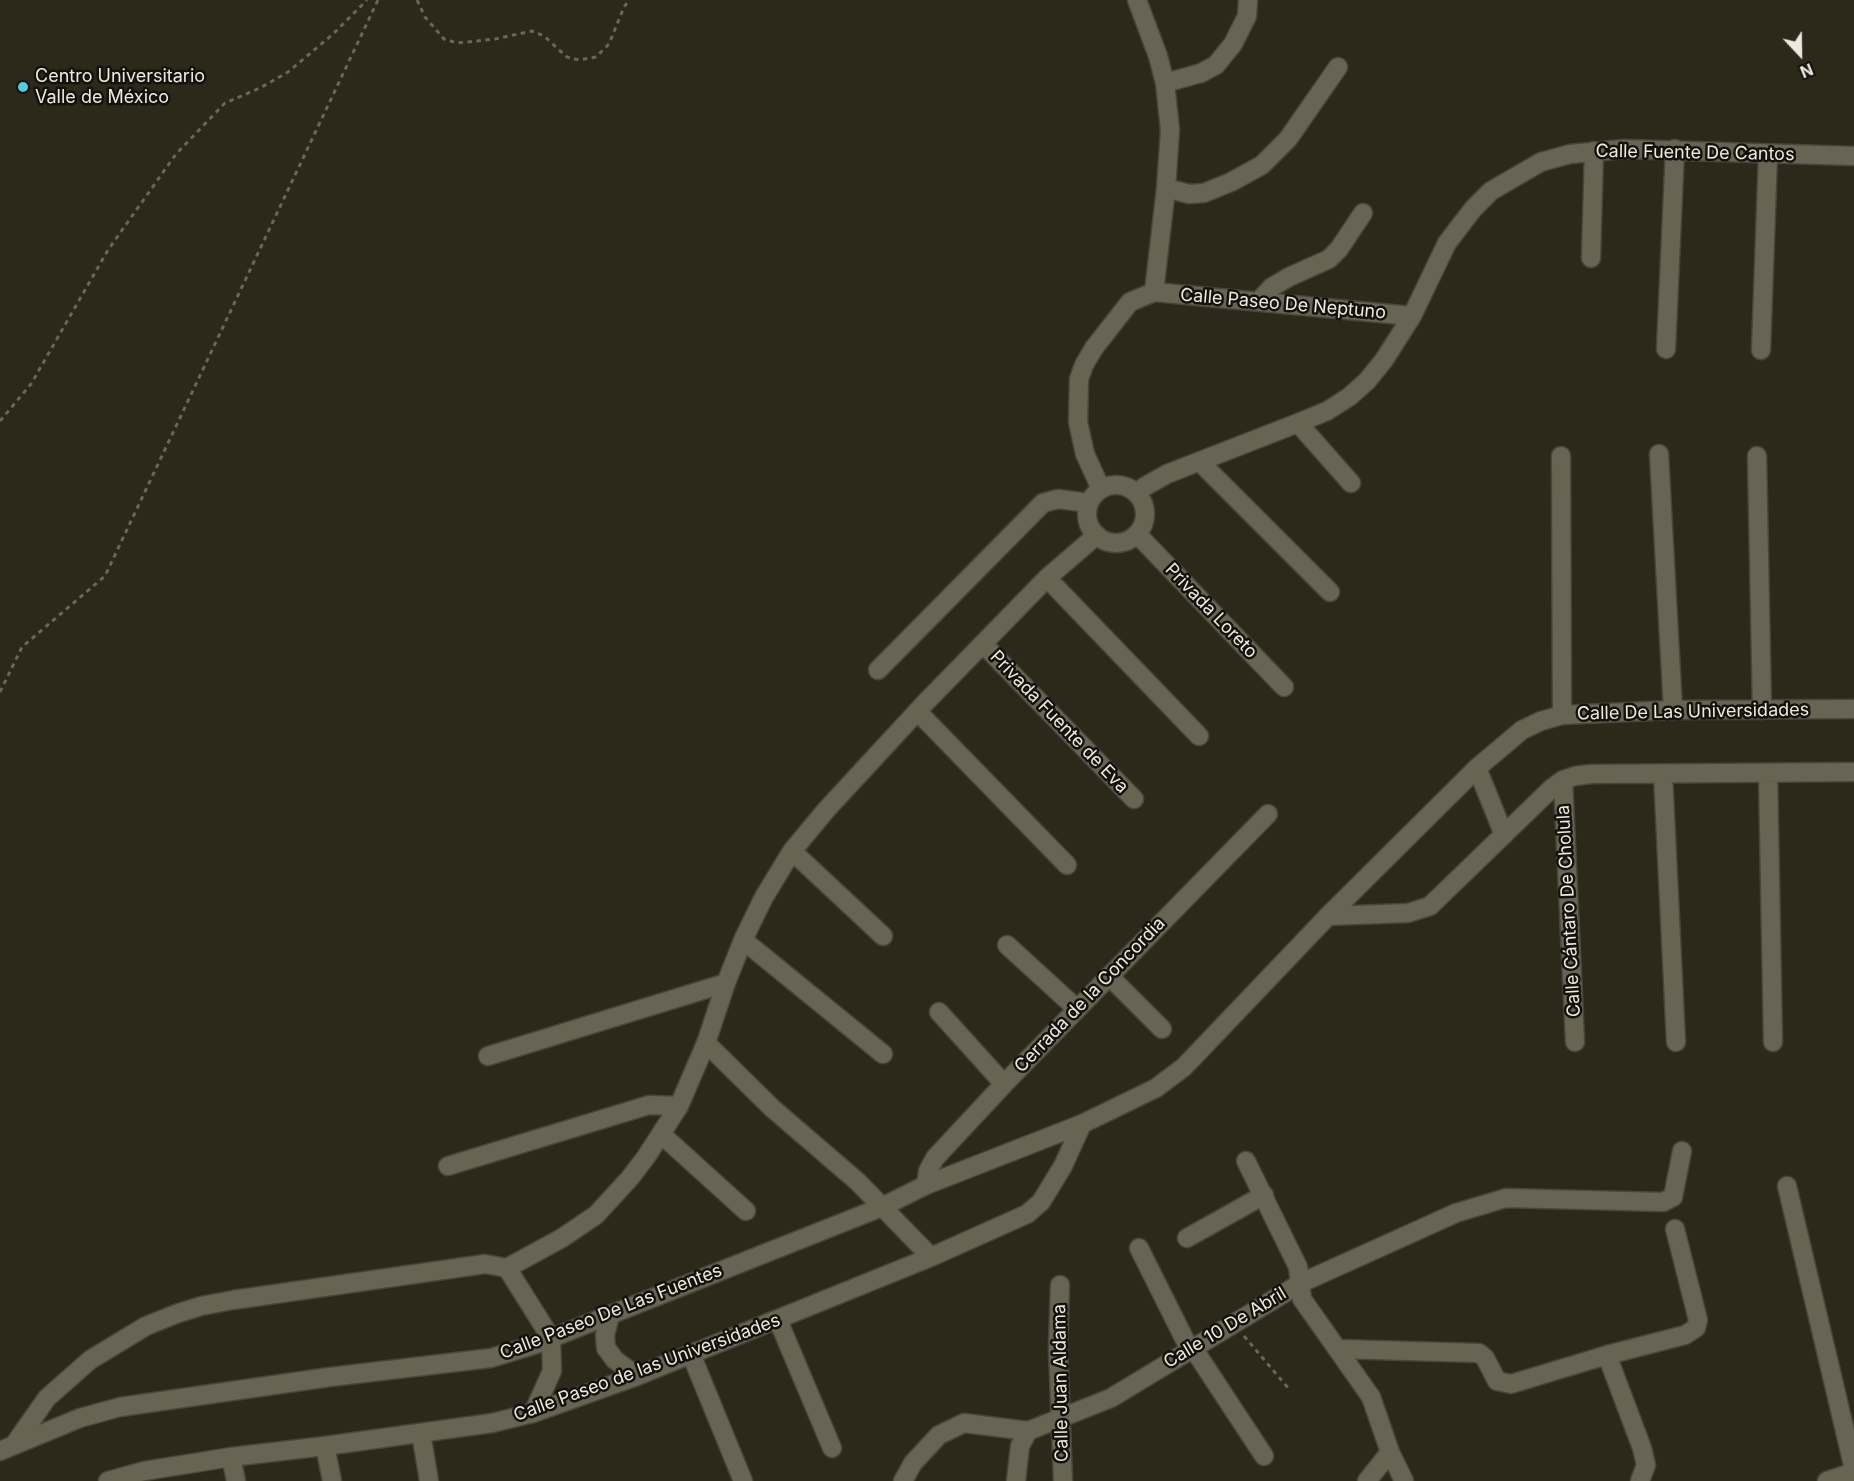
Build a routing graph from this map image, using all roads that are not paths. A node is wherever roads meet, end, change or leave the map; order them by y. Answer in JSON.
{"nodes":[{"id":1,"x":1137,"y":0,"type":"edge"},
{"id":2,"x":1248,"y":0,"type":"edge"},
{"id":3,"x":1338,"y":67,"type":"dead end"},
{"id":4,"x":1165,"y":82,"type":"junction"},
{"id":5,"x":1675,"y":149,"type":"junction"},
{"id":6,"x":1594,"y":151,"type":"junction"},
{"id":7,"x":1768,"y":154,"type":"junction"},
{"id":8,"x":1854,"y":156,"type":"edge"},
{"id":9,"x":1166,"y":188,"type":"junction"},
{"id":10,"x":1363,"y":213,"type":"dead end"},
{"id":11,"x":1592,"y":258,"type":"dead end"},
{"id":12,"x":1154,"y":292,"type":"junction"},
{"id":13,"x":1259,"y":301,"type":"junction"},
{"id":14,"x":1412,"y":316,"type":"junction"},
{"id":15,"x":1666,"y":349,"type":"dead end"},
{"id":16,"x":1761,"y":350,"type":"dead end"},
{"id":17,"x":1298,"y":423,"type":"junction"},
{"id":18,"x":1659,"y":454,"type":"dead end"},
{"id":19,"x":1561,"y":456,"type":"dead end"},
{"id":20,"x":1757,"y":456,"type":"dead end"},
{"id":21,"x":1200,"y":462,"type":"junction"},
{"id":22,"x":1351,"y":483,"type":"dead end"},
{"id":23,"x":1101,"y":489,"type":"junction"},
{"id":24,"x":1138,"y":494,"type":"junction"},
{"id":25,"x":1089,"y":503,"type":"junction"},
{"id":26,"x":1137,"y":534,"type":"junction"},
{"id":27,"x":1096,"y":535,"type":"junction"},
{"id":28,"x":1047,"y":578,"type":"junction"},
{"id":29,"x":1330,"y":592,"type":"dead end"},
{"id":30,"x":983,"y":644,"type":"junction"},
{"id":31,"x":878,"y":670,"type":"dead end"},
{"id":32,"x":1284,"y":687,"type":"dead end"},
{"id":33,"x":1854,"y":709,"type":"edge"},
{"id":34,"x":1672,"y":710,"type":"junction"},
{"id":35,"x":1762,"y":711,"type":"junction"},
{"id":36,"x":918,"y":712,"type":"junction"},
{"id":37,"x":1562,"y":715,"type":"junction"},
{"id":38,"x":1199,"y":736,"type":"dead end"},
{"id":39,"x":1477,"y":768,"type":"junction"},
{"id":40,"x":1768,"y":772,"type":"junction"},
{"id":41,"x":1854,"y":772,"type":"edge"},
{"id":42,"x":1663,"y":774,"type":"junction"},
{"id":43,"x":1563,"y":780,"type":"junction"},
{"id":44,"x":1134,"y":799,"type":"dead end"},
{"id":45,"x":1268,"y":814,"type":"dead end"},
{"id":46,"x":1504,"y":835,"type":"junction"},
{"id":47,"x":792,"y":851,"type":"junction"},
{"id":48,"x":1067,"y":865,"type":"dead end"},
{"id":49,"x":1328,"y":916,"type":"junction"},
{"id":50,"x":883,"y":936,"type":"dead end"},
{"id":51,"x":743,"y":940,"type":"junction"},
{"id":52,"x":1007,"y":945,"type":"dead end"},
{"id":53,"x":1109,"y":976,"type":"junction"},
{"id":54,"x":726,"y":983,"type":"junction"},
{"id":55,"x":1077,"y":1008,"type":"junction"},
{"id":56,"x":939,"y":1012,"type":"dead end"},
{"id":57,"x":1162,"y":1029,"type":"dead end"},
{"id":58,"x":1575,"y":1042,"type":"dead end"},
{"id":59,"x":1676,"y":1042,"type":"dead end"},
{"id":60,"x":1773,"y":1042,"type":"dead end"},
{"id":61,"x":706,"y":1043,"type":"junction"},
{"id":62,"x":883,"y":1054,"type":"dead end"},
{"id":63,"x":488,"y":1056,"type":"dead end"},
{"id":64,"x":1004,"y":1084,"type":"junction"},
{"id":65,"x":678,"y":1106,"type":"junction"},
{"id":66,"x":1082,"y":1124,"type":"junction"},
{"id":67,"x":661,"y":1134,"type":"junction"},
{"id":68,"x":1682,"y":1151,"type":"dead end"},
{"id":69,"x":1246,"y":1161,"type":"dead end"},
{"id":70,"x":448,"y":1166,"type":"dead end"},
{"id":71,"x":926,"y":1185,"type":"junction"},
{"id":72,"x":1787,"y":1186,"type":"dead end"},
{"id":73,"x":1264,"y":1195,"type":"junction"},
{"id":74,"x":882,"y":1207,"type":"junction"},
{"id":75,"x":746,"y":1211,"type":"dead end"},
{"id":76,"x":1675,"y":1229,"type":"dead end"},
{"id":77,"x":1187,"y":1238,"type":"dead end"},
{"id":78,"x":1139,"y":1248,"type":"dead end"},
{"id":79,"x":931,"y":1257,"type":"junction"},
{"id":80,"x":507,"y":1268,"type":"junction"},
{"id":81,"x":1301,"y":1283,"type":"junction"},
{"id":82,"x":1060,"y":1285,"type":"dead end"},
{"id":83,"x":610,"y":1315,"type":"junction"},
{"id":84,"x":778,"y":1320,"type":"junction"},
{"id":85,"x":551,"y":1338,"type":"junction"},
{"id":86,"x":1192,"y":1349,"type":"junction"},
{"id":87,"x":1338,"y":1349,"type":"junction"},
{"id":88,"x":691,"y":1354,"type":"junction"},
{"id":89,"x":1606,"y":1354,"type":"junction"},
{"id":90,"x":637,"y":1376,"type":"junction"},
{"id":91,"x":533,"y":1413,"type":"junction"},
{"id":92,"x":1060,"y":1419,"type":"junction"},
{"id":93,"x":1028,"y":1431,"type":"junction"},
{"id":94,"x":421,"y":1433,"type":"junction"},
{"id":95,"x":326,"y":1446,"type":"junction"},
{"id":96,"x":7,"y":1448,"type":"edge"},
{"id":97,"x":832,"y":1448,"type":"dead end"},
{"id":98,"x":1390,"y":1452,"type":"junction"},
{"id":99,"x":1264,"y":1456,"type":"dead end"},
{"id":100,"x":231,"y":1457,"type":"junction"},
{"id":101,"x":1854,"y":1470,"type":"edge"},
{"id":102,"x":145,"y":1476,"type":"edge"},
{"id":103,"x":108,"y":1481,"type":"edge"},
{"id":104,"x":236,"y":1481,"type":"edge"},
{"id":105,"x":332,"y":1481,"type":"edge"},
{"id":106,"x":429,"y":1481,"type":"edge"},
{"id":107,"x":744,"y":1481,"type":"edge"},
{"id":108,"x":903,"y":1481,"type":"edge"},
{"id":109,"x":1016,"y":1481,"type":"edge"},
{"id":110,"x":1063,"y":1481,"type":"edge"},
{"id":111,"x":1367,"y":1481,"type":"edge"},
{"id":112,"x":1404,"y":1481,"type":"edge"},
{"id":113,"x":1640,"y":1481,"type":"edge"},
{"id":114,"x":1827,"y":1481,"type":"edge"}],
"edges":[{"from":1,"to":4,"type":"street"},
{"from":2,"to":4,"type":"street"},
{"from":3,"to":9,"type":"street"},
{"from":4,"to":9,"type":"street"},
{"from":5,"to":6,"type":"street","name":"Calle Fuente De Cantos"},
{"from":5,"to":7,"type":"street","name":"Calle Fuente De Cantos"},
{"from":5,"to":15,"type":"street"},
{"from":6,"to":11,"type":"street"},
{"from":6,"to":14,"type":"street","name":"Calle Fuente De Cantos"},
{"from":7,"to":8,"type":"street","name":"Calle Fuente De Cantos"},
{"from":7,"to":16,"type":"street"},
{"from":9,"to":12,"type":"street"},
{"from":10,"to":13,"type":"street"},
{"from":12,"to":13,"type":"street","name":"Calle Paseo De Neptuno"},
{"from":12,"to":23,"type":"street"},
{"from":13,"to":14,"type":"street","name":"Calle Paseo De Neptuno"},
{"from":14,"to":17,"type":"street","name":"Calle Fuente De Cantos"},
{"from":17,"to":21,"type":"street","name":"Calle Fuente De Cantos"},
{"from":17,"to":22,"type":"street"},
{"from":18,"to":34,"type":"street"},
{"from":19,"to":37,"type":"street"},
{"from":20,"to":35,"type":"street"},
{"from":21,"to":24,"type":"street","name":"Calle Fuente De Cantos"},
{"from":21,"to":29,"type":"street"},
{"from":23,"to":24,"type":"street"},
{"from":23,"to":25,"type":"street"},
{"from":24,"to":26,"type":"street"},
{"from":25,"to":27,"type":"street"},
{"from":25,"to":31,"type":"street"},
{"from":26,"to":27,"type":"street"},
{"from":26,"to":32,"type":"street","name":"Privada Loreto"},
{"from":27,"to":28,"type":"street"},
{"from":28,"to":30,"type":"street"},
{"from":28,"to":38,"type":"street"},
{"from":30,"to":36,"type":"street"},
{"from":30,"to":44,"type":"street","name":"Privada Fuente de Eva"},
{"from":33,"to":35,"type":"street","name":"Calle De Las Universidades"},
{"from":34,"to":35,"type":"street","name":"Calle De Las Universidades"},
{"from":34,"to":37,"type":"street","name":"Calle De Las Universidades"},
{"from":36,"to":47,"type":"street"},
{"from":36,"to":48,"type":"street"},
{"from":37,"to":39,"type":"street","name":"Calle De Las Universidades"},
{"from":39,"to":46,"type":"street"},
{"from":39,"to":49,"type":"street","name":"Calle De Las Universidades"},
{"from":40,"to":41,"type":"street"},
{"from":40,"to":42,"type":"street"},
{"from":40,"to":60,"type":"street"},
{"from":42,"to":43,"type":"street"},
{"from":42,"to":59,"type":"street"},
{"from":43,"to":46,"type":"street"},
{"from":43,"to":58,"type":"street","name":"Calle Cántaro De Cholula"},
{"from":45,"to":53,"type":"street","name":"Cerrada de la Concordia"},
{"from":46,"to":49,"type":"street"},
{"from":47,"to":50,"type":"street"},
{"from":47,"to":51,"type":"street"},
{"from":49,"to":66,"type":"street","name":"Calle Paseo De Las Fuentes"},
{"from":51,"to":54,"type":"street"},
{"from":51,"to":62,"type":"street"},
{"from":52,"to":55,"type":"street"},
{"from":53,"to":55,"type":"street","name":"Cerrada de la Concordia"},
{"from":53,"to":57,"type":"street"},
{"from":54,"to":61,"type":"street"},
{"from":54,"to":63,"type":"street"},
{"from":55,"to":64,"type":"street","name":"Cerrada de la Concordia"},
{"from":56,"to":64,"type":"street"},
{"from":61,"to":65,"type":"street"},
{"from":61,"to":74,"type":"street"},
{"from":64,"to":71,"type":"street","name":"Cerrada de la Concordia"},
{"from":65,"to":67,"type":"street"},
{"from":65,"to":70,"type":"street"},
{"from":66,"to":71,"type":"street","name":"Calle Paseo De Las Fuentes"},
{"from":66,"to":79,"type":"street","name":"Calle Paseo de las Universidades"},
{"from":67,"to":75,"type":"street"},
{"from":67,"to":80,"type":"street"},
{"from":68,"to":81,"type":"street"},
{"from":69,"to":73,"type":"street"},
{"from":71,"to":74,"type":"street","name":"Calle Paseo De Las Fuentes"},
{"from":72,"to":101,"type":"street"},
{"from":73,"to":77,"type":"street"},
{"from":73,"to":81,"type":"street"},
{"from":74,"to":79,"type":"street"},
{"from":74,"to":83,"type":"street","name":"Calle Paseo De Las Fuentes"},
{"from":76,"to":89,"type":"street"},
{"from":78,"to":86,"type":"street"},
{"from":79,"to":84,"type":"street","name":"Calle Paseo de las Universidades"},
{"from":80,"to":85,"type":"street"},
{"from":80,"to":96,"type":"street"},
{"from":81,"to":86,"type":"street","name":"Calle 10 De Abril"},
{"from":81,"to":87,"type":"street","name":"Calle 10 De Abril"},
{"from":82,"to":92,"type":"street","name":"Calle Juan Aldama"},
{"from":83,"to":85,"type":"street","name":"Calle Paseo De Las Fuentes"},
{"from":83,"to":90,"type":"street"},
{"from":84,"to":88,"type":"street","name":"Calle Paseo de las Universidades"},
{"from":84,"to":97,"type":"street"},
{"from":85,"to":91,"type":"street"},
{"from":85,"to":96,"type":"street","name":"Calle Paseo De Las Fuentes"},
{"from":86,"to":92,"type":"street","name":"Calle 10 De Abril"},
{"from":86,"to":99,"type":"street"},
{"from":87,"to":89,"type":"street"},
{"from":87,"to":98,"type":"street","name":"Calle 10 De Abril"},
{"from":88,"to":90,"type":"street","name":"Calle Paseo de las Universidades"},
{"from":88,"to":107,"type":"street"},
{"from":89,"to":113,"type":"street"},
{"from":90,"to":91,"type":"street","name":"Calle Paseo de las Universidades"},
{"from":91,"to":94,"type":"street","name":"Calle Paseo de las Universidades"},
{"from":92,"to":93,"type":"street","name":"Calle 10 De Abril"},
{"from":92,"to":110,"type":"street","name":"Calle Juan Aldama"},
{"from":93,"to":108,"type":"street","name":"Calle 10 De Abril"},
{"from":93,"to":109,"type":"street"},
{"from":94,"to":95,"type":"street","name":"Calle Paseo de las Universidades"},
{"from":94,"to":106,"type":"street"},
{"from":95,"to":100,"type":"street","name":"Calle Paseo de las Universidades"},
{"from":95,"to":105,"type":"street"},
{"from":98,"to":111,"type":"street"},
{"from":98,"to":112,"type":"street","name":"Calle 10 De Abril"},
{"from":100,"to":102,"type":"street","name":"Calle Paseo de las Universidades"},
{"from":100,"to":104,"type":"street"},
{"from":101,"to":114,"type":"street"},
{"from":102,"to":103,"type":"street","name":"Calle Paseo de las Universidades"}]}
